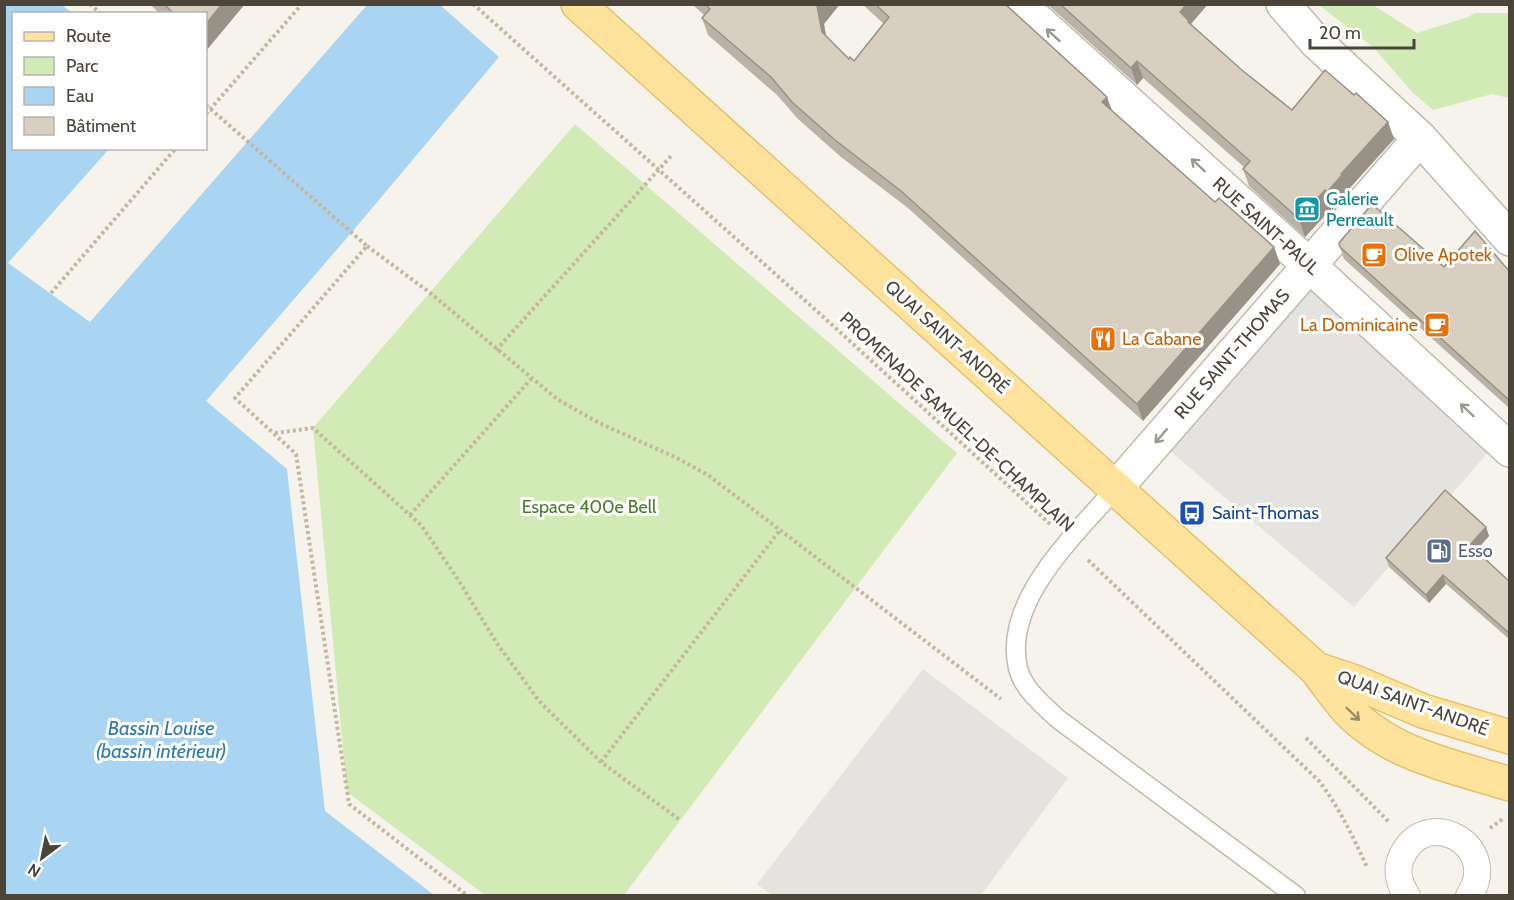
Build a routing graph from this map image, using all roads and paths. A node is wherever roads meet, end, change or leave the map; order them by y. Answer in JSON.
{"nodes":[{"id":1,"x":302,"y":4,"type":"edge"},
{"id":2,"x":578,"y":4,"type":"edge"},
{"id":3,"x":1019,"y":4,"type":"edge"},
{"id":4,"x":1283,"y":4,"type":"edge"},
{"id":5,"x":474,"y":5,"type":"edge"},
{"id":6,"x":207,"y":106,"type":"edge"},
{"id":7,"x":210,"y":109,"type":"junction"},
{"id":8,"x":207,"y":113,"type":"edge"},
{"id":9,"x":1419,"y":138,"type":"junction"},
{"id":10,"x":174,"y":150,"type":"edge"},
{"id":11,"x":670,"y":156,"type":"dead end"},
{"id":12,"x":658,"y":170,"type":"junction"},
{"id":13,"x":1509,"y":239,"type":"edge"},
{"id":14,"x":367,"y":246,"type":"junction"},
{"id":15,"x":1309,"y":265,"type":"junction"},
{"id":16,"x":51,"y":293,"type":"dead end"},
{"id":17,"x":496,"y":350,"type":"junction"},
{"id":18,"x":531,"y":379,"type":"junction"},
{"id":19,"x":273,"y":433,"type":"junction"},
{"id":20,"x":1509,"y":450,"type":"edge"},
{"id":21,"x":1116,"y":488,"type":"junction"},
{"id":22,"x":410,"y":515,"type":"junction"},
{"id":23,"x":781,"y":530,"type":"junction"},
{"id":24,"x":1069,"y":543,"type":"junction"},
{"id":25,"x":1316,"y":669,"type":"junction"},
{"id":26,"x":1001,"y":699,"type":"dead end"},
{"id":27,"x":1509,"y":737,"type":"edge"},
{"id":28,"x":1306,"y":738,"type":"dead end"},
{"id":29,"x":601,"y":762,"type":"junction"},
{"id":30,"x":1509,"y":784,"type":"edge"},
{"id":31,"x":680,"y":820,"type":"dead end"},
{"id":32,"x":1411,"y":843,"type":"junction"},
{"id":33,"x":1368,"y":868,"type":"dead end"},
{"id":34,"x":468,"y":896,"type":"edge"},
{"id":35,"x":1296,"y":896,"type":"edge"},
{"id":36,"x":1407,"y":896,"type":"edge"},
{"id":37,"x":1469,"y":896,"type":"edge"}],
"edges":[{"from":1,"to":7,"type":"path"},
{"from":2,"to":21,"type":"main road","name":"QUAI SAINT-ANDRÉ"},
{"from":15,"to":3,"type":"street","name":"RUE SAINT-PAUL","one_way":true},
{"from":4,"to":9,"type":"street"},
{"from":5,"to":12,"type":"path","name":"PROMENADE SAMUEL-DE-CHAMPLAIN"},
{"from":6,"to":7,"type":"path"},
{"from":7,"to":8,"type":"path"},
{"from":7,"to":14,"type":"path"},
{"from":9,"to":13,"type":"street"},
{"from":9,"to":15,"type":"street","name":"RUE SAINT-THOMAS"},
{"from":10,"to":16,"type":"path"},
{"from":11,"to":12,"type":"path"},
{"from":12,"to":17,"type":"path"},
{"from":12,"to":24,"type":"path","name":"PROMENADE SAMUEL-DE-CHAMPLAIN"},
{"from":14,"to":17,"type":"path"},
{"from":14,"to":19,"type":"path"},
{"from":20,"to":15,"type":"street","name":"RUE SAINT-PAUL","one_way":true},
{"from":15,"to":21,"type":"street","name":"RUE SAINT-THOMAS","one_way":true},
{"from":17,"to":18,"type":"path"},
{"from":18,"to":22,"type":"path"},
{"from":18,"to":23,"type":"path"},
{"from":19,"to":22,"type":"path"},
{"from":19,"to":34,"type":"path"},
{"from":21,"to":24,"type":"lane"},
{"from":21,"to":25,"type":"main road","name":"QUAI SAINT-ANDRÉ"},
{"from":22,"to":29,"type":"path"},
{"from":23,"to":26,"type":"path"},
{"from":23,"to":29,"type":"path"},
{"from":24,"to":33,"type":"path","name":"PROMENADE SAMUEL-DE-CHAMPLAIN"},
{"from":24,"to":35,"type":"lane"},
{"from":25,"to":27,"type":"main road","name":"QUAI SAINT-ANDRÉ"},
{"from":25,"to":30,"type":"main road","name":"QUAI SAINT-ANDRÉ","one_way":true},
{"from":28,"to":32,"type":"path"},
{"from":29,"to":31,"type":"path"},
{"from":32,"to":36,"type":"street"},
{"from":32,"to":37,"type":"street"}]}
